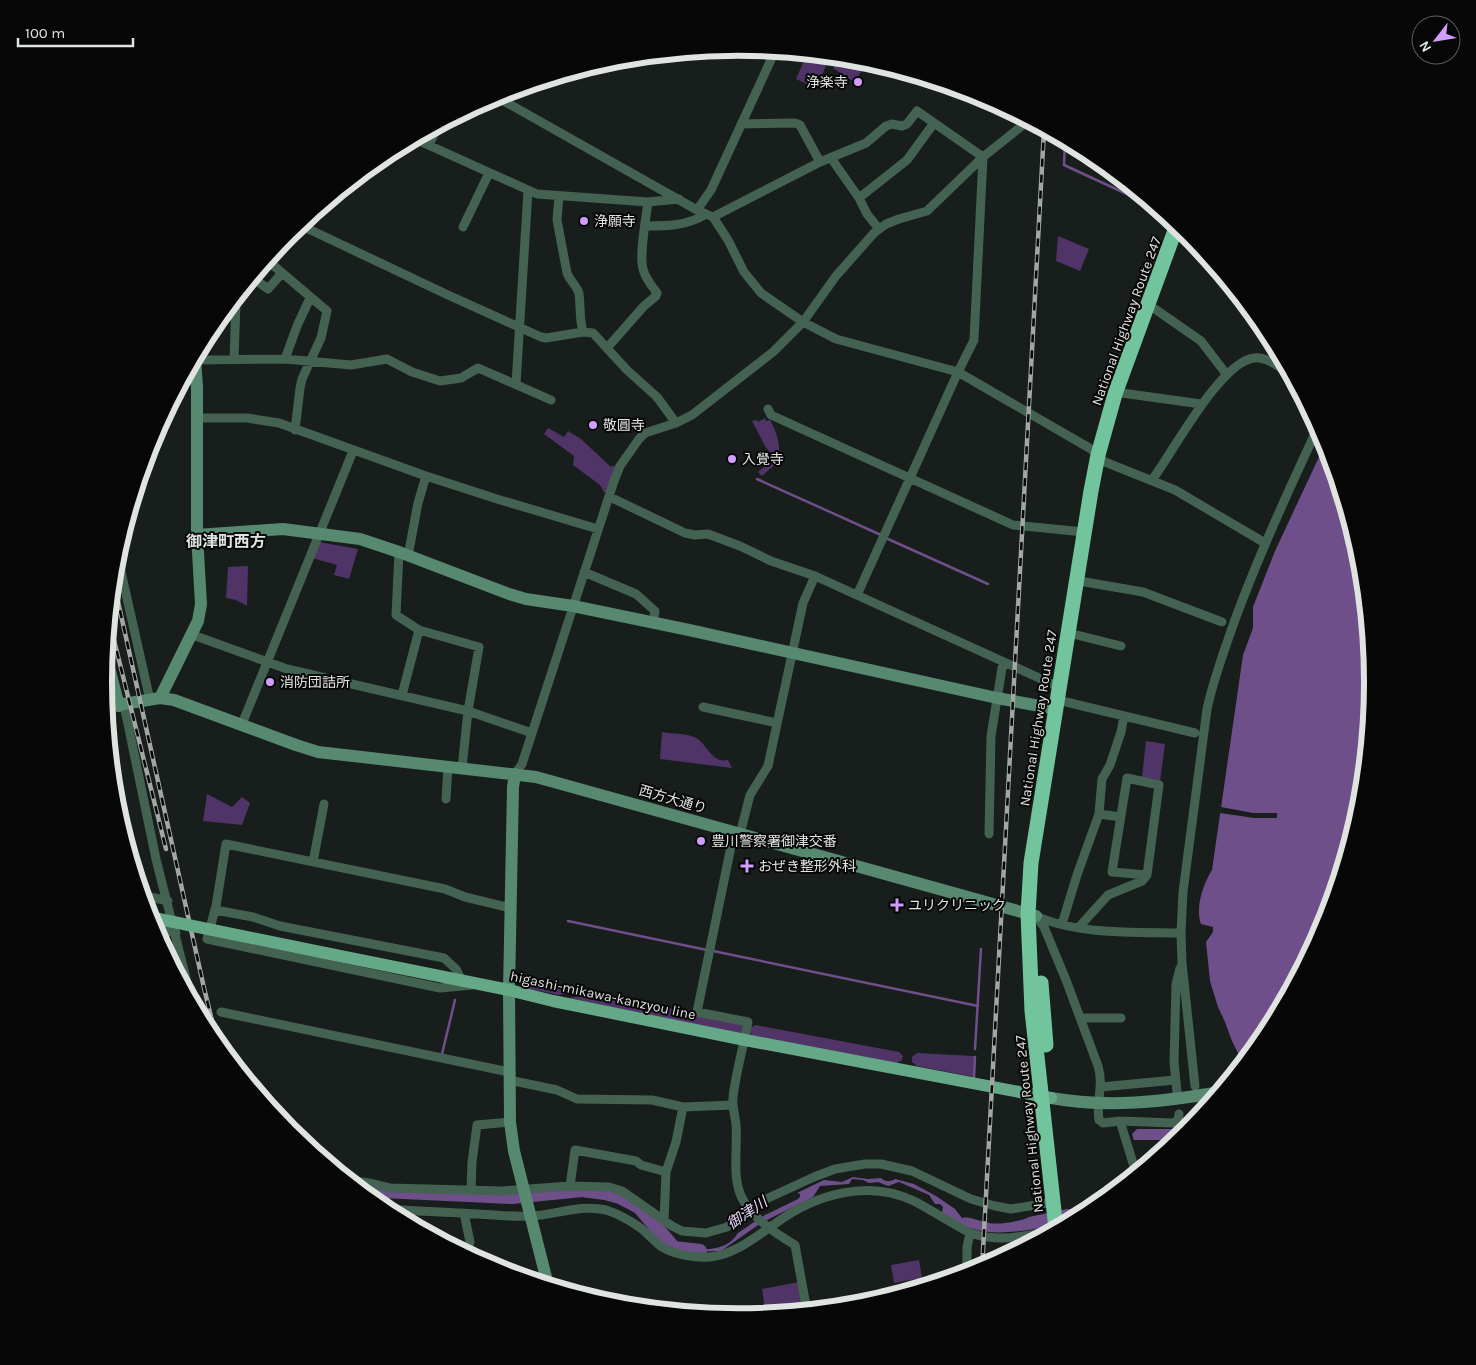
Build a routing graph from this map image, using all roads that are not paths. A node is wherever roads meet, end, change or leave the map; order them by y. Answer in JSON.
{"nodes":[{"id":1,"x":772,"y":58,"type":"edge"},
{"id":2,"x":505,"y":101,"type":"edge"},
{"id":3,"x":934,"y":123,"type":"junction"},
{"id":4,"x":741,"y":124,"type":"junction"},
{"id":5,"x":1023,"y":125,"type":"edge"},
{"id":6,"x":433,"y":136,"type":"edge"},
{"id":7,"x":422,"y":142,"type":"edge"},
{"id":8,"x":429,"y":145,"type":"junction"},
{"id":9,"x":983,"y":157,"type":"junction"},
{"id":10,"x":831,"y":158,"type":"junction"},
{"id":11,"x":820,"y":162,"type":"junction"},
{"id":12,"x":489,"y":173,"type":"junction"},
{"id":13,"x":528,"y":191,"type":"junction"},
{"id":14,"x":559,"y":196,"type":"junction"},
{"id":15,"x":859,"y":198,"type":"junction"},
{"id":16,"x":679,"y":199,"type":"junction"},
{"id":17,"x":648,"y":202,"type":"junction"},
{"id":18,"x":706,"y":214,"type":"junction"},
{"id":19,"x":646,"y":226,"type":"junction"},
{"id":20,"x":463,"y":227,"type":"dead end"},
{"id":21,"x":307,"y":228,"type":"edge"},
{"id":22,"x":879,"y":229,"type":"junction"},
{"id":23,"x":1174,"y":234,"type":"edge"},
{"id":24,"x":1181,"y":240,"type":"edge"},
{"id":25,"x":272,"y":264,"type":"edge"},
{"id":26,"x":282,"y":273,"type":"junction"},
{"id":27,"x":258,"y":281,"type":"edge"},
{"id":28,"x":310,"y":298,"type":"junction"},
{"id":29,"x":236,"y":308,"type":"edge"},
{"id":30,"x":1155,"y":309,"type":"junction"},
{"id":31,"x":802,"y":322,"type":"junction"},
{"id":32,"x":520,"y":328,"type":"junction"},
{"id":33,"x":583,"y":332,"type":"junction"},
{"id":34,"x":606,"y":348,"type":"junction"},
{"id":35,"x":202,"y":359,"type":"edge"},
{"id":36,"x":234,"y":359,"type":"junction"},
{"id":37,"x":285,"y":359,"type":"junction"},
{"id":38,"x":306,"y":361,"type":"junction"},
{"id":39,"x":1279,"y":367,"type":"edge"},
{"id":40,"x":195,"y":370,"type":"edge"},
{"id":41,"x":958,"y":372,"type":"junction"},
{"id":42,"x":1227,"y":375,"type":"junction"},
{"id":43,"x":516,"y":384,"type":"junction"},
{"id":44,"x":1122,"y":393,"type":"junction"},
{"id":45,"x":551,"y":400,"type":"dead end"},
{"id":46,"x":1201,"y":404,"type":"junction"},
{"id":47,"x":768,"y":409,"type":"dead end"},
{"id":48,"x":196,"y":418,"type":"junction"},
{"id":49,"x":676,"y":423,"type":"junction"},
{"id":50,"x":295,"y":430,"type":"junction"},
{"id":51,"x":1314,"y":436,"type":"edge"},
{"id":52,"x":353,"y":451,"type":"junction"},
{"id":53,"x":1102,"y":458,"type":"junction"},
{"id":54,"x":426,"y":476,"type":"junction"},
{"id":55,"x":910,"y":477,"type":"junction"},
{"id":56,"x":1152,"y":480,"type":"junction"},
{"id":57,"x":610,"y":496,"type":"junction"},
{"id":58,"x":598,"y":529,"type":"junction"},
{"id":59,"x":1084,"y":532,"type":"junction"},
{"id":60,"x":319,"y":534,"type":"junction"},
{"id":61,"x":197,"y":535,"type":"junction"},
{"id":62,"x":1265,"y":543,"type":"junction"},
{"id":63,"x":404,"y":554,"type":"junction"},
{"id":64,"x":584,"y":572,"type":"junction"},
{"id":65,"x":122,"y":575,"type":"edge"},
{"id":66,"x":815,"y":576,"type":"junction"},
{"id":67,"x":1085,"y":582,"type":"junction"},
{"id":68,"x":857,"y":595,"type":"junction"},
{"id":69,"x":573,"y":606,"type":"junction"},
{"id":70,"x":1222,"y":622,"type":"dead end"},
{"id":71,"x":653,"y":623,"type":"junction"},
{"id":72,"x":419,"y":630,"type":"junction"},
{"id":73,"x":190,"y":634,"type":"junction"},
{"id":74,"x":1077,"y":635,"type":"junction"},
{"id":75,"x":1121,"y":646,"type":"dead end"},
{"id":76,"x":792,"y":653,"type":"junction"},
{"id":77,"x":1002,"y":662,"type":"junction"},
{"id":78,"x":266,"y":663,"type":"junction"},
{"id":79,"x":112,"y":675,"type":"edge"},
{"id":80,"x":1059,"y":687,"type":"junction"},
{"id":81,"x":402,"y":695,"type":"junction"},
{"id":82,"x":997,"y":698,"type":"junction"},
{"id":83,"x":155,"y":699,"type":"junction"},
{"id":84,"x":122,"y":705,"type":"junction"},
{"id":85,"x":1061,"y":705,"type":"junction"},
{"id":86,"x":113,"y":706,"type":"edge"},
{"id":87,"x":703,"y":707,"type":"dead end"},
{"id":88,"x":468,"y":711,"type":"junction"},
{"id":89,"x":1124,"y":716,"type":"junction"},
{"id":90,"x":777,"y":723,"type":"junction"},
{"id":91,"x":242,"y":724,"type":"junction"},
{"id":92,"x":532,"y":733,"type":"junction"},
{"id":93,"x":1195,"y":733,"type":"dead end"},
{"id":94,"x":448,"y":766,"type":"junction"},
{"id":95,"x":462,"y":768,"type":"junction"},
{"id":96,"x":516,"y":774,"type":"junction"},
{"id":97,"x":446,"y":799,"type":"dead end"},
{"id":98,"x":324,"y":804,"type":"dead end"},
{"id":99,"x":1099,"y":814,"type":"junction"},
{"id":100,"x":1121,"y":817,"type":"junction"},
{"id":101,"x":737,"y":833,"type":"junction"},
{"id":102,"x":989,"y":834,"type":"dead end"},
{"id":103,"x":313,"y":862,"type":"junction"},
{"id":104,"x":1148,"y":875,"type":"junction"},
{"id":105,"x":150,"y":897,"type":"edge"},
{"id":106,"x":168,"y":901,"type":"junction"},
{"id":107,"x":511,"y":908,"type":"junction"},
{"id":108,"x":215,"y":910,"type":"junction"},
{"id":109,"x":1026,"y":913,"type":"junction"},
{"id":110,"x":158,"y":919,"type":"edge"},
{"id":111,"x":1062,"y":924,"type":"junction"},
{"id":112,"x":1079,"y":927,"type":"junction"},
{"id":113,"x":163,"y":930,"type":"edge"},
{"id":114,"x":176,"y":933,"type":"junction"},
{"id":115,"x":1181,"y":933,"type":"junction"},
{"id":116,"x":1182,"y":963,"type":"junction"},
{"id":117,"x":187,"y":979,"type":"edge"},
{"id":118,"x":462,"y":981,"type":"junction"},
{"id":119,"x":477,"y":984,"type":"junction"},
{"id":120,"x":509,"y":990,"type":"junction"},
{"id":121,"x":221,"y":1012,"type":"dead end"},
{"id":122,"x":1080,"y":1018,"type":"junction"},
{"id":123,"x":1121,"y":1018,"type":"dead end"},
{"id":124,"x":745,"y":1040,"type":"junction"},
{"id":125,"x":509,"y":1076,"type":"junction"},
{"id":126,"x":1175,"y":1080,"type":"junction"},
{"id":127,"x":1102,"y":1087,"type":"junction"},
{"id":128,"x":1197,"y":1091,"type":"junction"},
{"id":129,"x":1177,"y":1092,"type":"dead end"},
{"id":130,"x":1212,"y":1092,"type":"edge"},
{"id":131,"x":1046,"y":1097,"type":"junction"},
{"id":132,"x":1098,"y":1104,"type":"junction"},
{"id":133,"x":733,"y":1105,"type":"junction"},
{"id":134,"x":683,"y":1107,"type":"junction"},
{"id":135,"x":1179,"y":1114,"type":"dead end"},
{"id":136,"x":510,"y":1122,"type":"junction"},
{"id":137,"x":1120,"y":1122,"type":"junction"},
{"id":138,"x":1134,"y":1167,"type":"edge"},
{"id":139,"x":666,"y":1172,"type":"junction"},
{"id":140,"x":361,"y":1182,"type":"edge"},
{"id":141,"x":570,"y":1186,"type":"junction"},
{"id":142,"x":471,"y":1190,"type":"junction"},
{"id":143,"x":524,"y":1191,"type":"junction"},
{"id":144,"x":1057,"y":1202,"type":"junction"},
{"id":145,"x":401,"y":1210,"type":"edge"},
{"id":146,"x":750,"y":1210,"type":"junction"},
{"id":147,"x":464,"y":1213,"type":"junction"},
{"id":148,"x":530,"y":1215,"type":"junction"},
{"id":149,"x":1058,"y":1220,"type":"edge"},
{"id":150,"x":664,"y":1221,"type":"junction"},
{"id":151,"x":767,"y":1226,"type":"junction"},
{"id":152,"x":1037,"y":1232,"type":"edge"},
{"id":153,"x":970,"y":1233,"type":"junction"},
{"id":154,"x":1013,"y":1238,"type":"junction"},
{"id":155,"x":1025,"y":1238,"type":"edge"},
{"id":156,"x":469,"y":1248,"type":"edge"},
{"id":157,"x":966,"y":1265,"type":"edge"},
{"id":158,"x":546,"y":1279,"type":"edge"},
{"id":159,"x":806,"y":1304,"type":"edge"}],
"edges":[{"from":1,"to":4,"type":"street"},
{"from":2,"to":16,"type":"street"},
{"from":3,"to":9,"type":"street"},
{"from":3,"to":10,"type":"street"},
{"from":3,"to":15,"type":"street"},
{"from":4,"to":11,"type":"street"},
{"from":4,"to":18,"type":"street"},
{"from":5,"to":9,"type":"street"},
{"from":6,"to":8,"type":"street"},
{"from":7,"to":8,"type":"street"},
{"from":8,"to":12,"type":"street"},
{"from":9,"to":22,"type":"street"},
{"from":9,"to":41,"type":"street"},
{"from":10,"to":11,"type":"street"},
{"from":10,"to":15,"type":"street"},
{"from":11,"to":18,"type":"street"},
{"from":12,"to":13,"type":"street"},
{"from":12,"to":20,"type":"street"},
{"from":13,"to":14,"type":"street"},
{"from":13,"to":32,"type":"street"},
{"from":14,"to":17,"type":"street"},
{"from":14,"to":33,"type":"street"},
{"from":15,"to":22,"type":"street"},
{"from":16,"to":17,"type":"street"},
{"from":16,"to":18,"type":"street"},
{"from":17,"to":19,"type":"street"},
{"from":18,"to":19,"type":"street"},
{"from":18,"to":31,"type":"street"},
{"from":19,"to":34,"type":"street"},
{"from":21,"to":32,"type":"street"},
{"from":22,"to":31,"type":"street"},
{"from":23,"to":53,"type":"highway","name":"National Highway Route 247"},
{"from":24,"to":30,"type":"highway","name":"National Highway Route 247"},
{"from":25,"to":26,"type":"street"},
{"from":26,"to":27,"type":"street"},
{"from":26,"to":28,"type":"street"},
{"from":28,"to":37,"type":"street"},
{"from":28,"to":38,"type":"street"},
{"from":29,"to":36,"type":"street"},
{"from":30,"to":42,"type":"street"},
{"from":30,"to":44,"type":"highway","name":"National Highway Route 247"},
{"from":31,"to":41,"type":"street"},
{"from":31,"to":49,"type":"street"},
{"from":32,"to":33,"type":"street"},
{"from":32,"to":43,"type":"street"},
{"from":33,"to":34,"type":"street"},
{"from":34,"to":49,"type":"street"},
{"from":35,"to":36,"type":"street"},
{"from":36,"to":37,"type":"street"},
{"from":37,"to":38,"type":"street"},
{"from":38,"to":43,"type":"street"},
{"from":38,"to":50,"type":"street"},
{"from":39,"to":42,"type":"street"},
{"from":40,"to":48,"type":"street"},
{"from":41,"to":53,"type":"street"},
{"from":41,"to":55,"type":"street"},
{"from":42,"to":46,"type":"street"},
{"from":43,"to":45,"type":"street"},
{"from":44,"to":46,"type":"street"},
{"from":44,"to":53,"type":"highway","name":"National Highway Route 247"},
{"from":46,"to":56,"type":"street"},
{"from":47,"to":55,"type":"street"},
{"from":48,"to":50,"type":"street"},
{"from":48,"to":61,"type":"street"},
{"from":49,"to":57,"type":"street"},
{"from":50,"to":52,"type":"street"},
{"from":51,"to":62,"type":"street"},
{"from":52,"to":54,"type":"street"},
{"from":52,"to":60,"type":"street"},
{"from":53,"to":56,"type":"street"},
{"from":53,"to":59,"type":"highway","name":"National Highway Route 247"},
{"from":53,"to":67,"type":"highway","name":"National Highway Route 247"},
{"from":54,"to":58,"type":"street"},
{"from":54,"to":63,"type":"street"},
{"from":55,"to":59,"type":"street"},
{"from":55,"to":68,"type":"street"},
{"from":56,"to":62,"type":"street"},
{"from":57,"to":58,"type":"street"},
{"from":57,"to":66,"type":"street"},
{"from":58,"to":64,"type":"street"},
{"from":59,"to":80,"type":"highway","name":"National Highway Route 247"},
{"from":60,"to":61,"type":"street"},
{"from":60,"to":63,"type":"street"},
{"from":60,"to":78,"type":"street"},
{"from":61,"to":73,"type":"street"},
{"from":62,"to":115,"type":"street"},
{"from":63,"to":69,"type":"street"},
{"from":63,"to":72,"type":"street"},
{"from":64,"to":69,"type":"street"},
{"from":64,"to":71,"type":"street"},
{"from":65,"to":83,"type":"street"},
{"from":66,"to":68,"type":"street"},
{"from":66,"to":76,"type":"street"},
{"from":67,"to":70,"type":"street"},
{"from":67,"to":74,"type":"highway","name":"National Highway Route 247"},
{"from":68,"to":77,"type":"street"},
{"from":69,"to":71,"type":"street"},
{"from":69,"to":92,"type":"street"},
{"from":71,"to":76,"type":"street"},
{"from":72,"to":81,"type":"street"},
{"from":72,"to":88,"type":"street"},
{"from":73,"to":78,"type":"street"},
{"from":73,"to":83,"type":"street"},
{"from":74,"to":75,"type":"street"},
{"from":74,"to":85,"type":"highway","name":"National Highway Route 247"},
{"from":76,"to":82,"type":"street"},
{"from":76,"to":90,"type":"street"},
{"from":77,"to":80,"type":"street"},
{"from":77,"to":82,"type":"street"},
{"from":78,"to":81,"type":"street"},
{"from":78,"to":91,"type":"street"},
{"from":79,"to":84,"type":"street"},
{"from":80,"to":85,"type":"highway","name":"National Highway Route 247"},
{"from":81,"to":88,"type":"street"},
{"from":82,"to":85,"type":"street"},
{"from":82,"to":102,"type":"street"},
{"from":83,"to":84,"type":"street"},
{"from":83,"to":91,"type":"street","name":"西方大通り"},
{"from":84,"to":86,"type":"street"},
{"from":84,"to":106,"type":"street"},
{"from":85,"to":89,"type":"street"},
{"from":85,"to":109,"type":"highway","name":"National Highway Route 247"},
{"from":87,"to":90,"type":"street"},
{"from":88,"to":92,"type":"street"},
{"from":88,"to":95,"type":"street"},
{"from":89,"to":93,"type":"street"},
{"from":89,"to":99,"type":"street"},
{"from":90,"to":101,"type":"street"},
{"from":91,"to":94,"type":"street","name":"西方大通り"},
{"from":92,"to":96,"type":"street"},
{"from":94,"to":95,"type":"street","name":"西方大通り"},
{"from":94,"to":97,"type":"street"},
{"from":95,"to":96,"type":"street","name":"西方大通り"},
{"from":96,"to":101,"type":"street","name":"西方大通り"},
{"from":96,"to":107,"type":"street"},
{"from":98,"to":103,"type":"street"},
{"from":99,"to":100,"type":"street"},
{"from":99,"to":111,"type":"street"},
{"from":100,"to":104,"type":"street"},
{"from":100,"to":104,"type":"street"},
{"from":101,"to":109,"type":"street","name":"西方大通り"},
{"from":101,"to":124,"type":"street"},
{"from":103,"to":107,"type":"street"},
{"from":103,"to":108,"type":"street"},
{"from":104,"to":112,"type":"street"},
{"from":105,"to":106,"type":"street"},
{"from":106,"to":114,"type":"street"},
{"from":107,"to":120,"type":"street"},
{"from":108,"to":118,"type":"street"},
{"from":108,"to":119,"type":"street"},
{"from":109,"to":111,"type":"street"},
{"from":109,"to":122,"type":"street"},
{"from":109,"to":131,"type":"highway","name":"National Highway Route 247"},
{"from":110,"to":118,"type":"main road","name":"higashi-mikawa-kanzyou line","bridge":true},
{"from":111,"to":112,"type":"street"},
{"from":112,"to":115,"type":"street"},
{"from":113,"to":114,"type":"street"},
{"from":114,"to":117,"type":"street"},
{"from":115,"to":116,"type":"street"},
{"from":116,"to":126,"type":"street"},
{"from":116,"to":128,"type":"street"},
{"from":118,"to":119,"type":"main road","name":"higashi-mikawa-kanzyou line"},
{"from":119,"to":120,"type":"main road","name":"higashi-mikawa-kanzyou line"},
{"from":120,"to":124,"type":"main road","name":"higashi-mikawa-kanzyou line"},
{"from":120,"to":125,"type":"street"},
{"from":121,"to":125,"type":"street"},
{"from":122,"to":123,"type":"street"},
{"from":122,"to":127,"type":"street"},
{"from":124,"to":131,"type":"main road","name":"higashi-mikawa-kanzyou line"},
{"from":124,"to":133,"type":"street"},
{"from":125,"to":134,"type":"street"},
{"from":125,"to":136,"type":"street"},
{"from":126,"to":127,"type":"street"},
{"from":126,"to":129,"type":"street"},
{"from":127,"to":132,"type":"street"},
{"from":128,"to":130,"type":"street"},
{"from":128,"to":132,"type":"street"},
{"from":131,"to":132,"type":"street"},
{"from":131,"to":144,"type":"highway","name":"National Highway Route 247"},
{"from":132,"to":137,"type":"street"},
{"from":133,"to":134,"type":"street"},
{"from":133,"to":146,"type":"street"},
{"from":134,"to":139,"type":"street"},
{"from":135,"to":137,"type":"street"},
{"from":136,"to":142,"type":"street"},
{"from":136,"to":143,"type":"street"},
{"from":137,"to":138,"type":"street"},
{"from":139,"to":141,"type":"street"},
{"from":139,"to":150,"type":"street"},
{"from":140,"to":142,"type":"street"},
{"from":141,"to":143,"type":"street"},
{"from":141,"to":150,"type":"street"},
{"from":142,"to":143,"type":"street"},
{"from":143,"to":148,"type":"street"},
{"from":144,"to":146,"type":"street"},
{"from":144,"to":149,"type":"highway","name":"National Highway Route 247"},
{"from":145,"to":147,"type":"street"},
{"from":146,"to":150,"type":"street"},
{"from":146,"to":151,"type":"street"},
{"from":147,"to":148,"type":"street"},
{"from":147,"to":156,"type":"street"},
{"from":148,"to":151,"type":"street"},
{"from":148,"to":158,"type":"street"},
{"from":151,"to":153,"type":"street"},
{"from":151,"to":159,"type":"street"},
{"from":152,"to":154,"type":"street"},
{"from":153,"to":154,"type":"street"},
{"from":153,"to":157,"type":"street"},
{"from":154,"to":155,"type":"street"}]}
